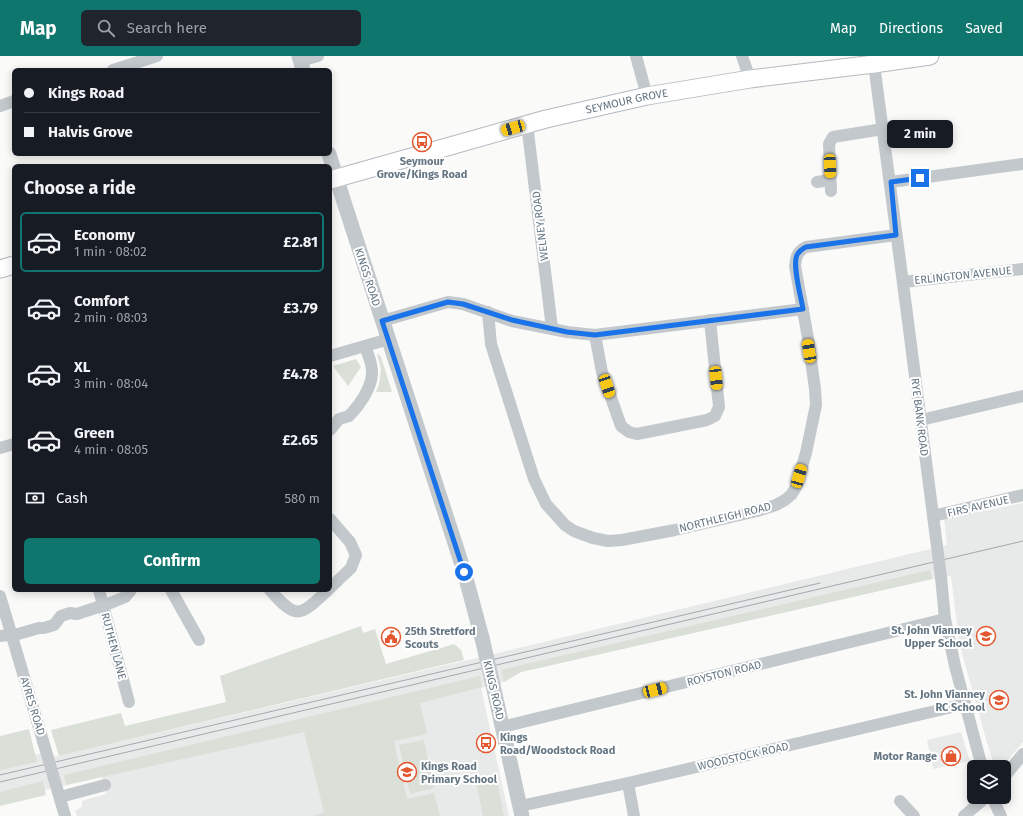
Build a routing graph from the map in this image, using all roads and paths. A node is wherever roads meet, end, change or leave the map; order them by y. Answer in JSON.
{"nodes":[{"id":1,"x":157,"y":56,"type":"edge"},
{"id":2,"x":318,"y":56,"type":"edge"},
{"id":3,"x":636,"y":56,"type":"edge"},
{"id":4,"x":742,"y":56,"type":"edge"},
{"id":5,"x":930,"y":56,"type":"edge"},
{"id":6,"x":880,"y":61,"type":"edge"},
{"id":7,"x":301,"y":62,"type":"edge"},
{"id":8,"x":119,"y":68,"type":"edge"},
{"id":9,"x":750,"y":79,"type":"junction"},
{"id":10,"x":647,"y":96,"type":"junction"},
{"id":11,"x":12,"y":103,"type":"edge"},
{"id":12,"x":0,"y":106,"type":"edge"},
{"id":13,"x":527,"y":124,"type":"junction"},
{"id":14,"x":883,"y":129,"type":"junction"},
{"id":15,"x":1022,"y":164,"type":"dead end"},
{"id":16,"x":333,"y":179,"type":"edge"},
{"id":17,"x":818,"y":182,"type":"dead end"},
{"id":18,"x":891,"y":182,"type":"junction"},
{"id":19,"x":896,"y":235,"type":"junction"},
{"id":20,"x":12,"y":266,"type":"edge"},
{"id":21,"x":0,"y":269,"type":"edge"},
{"id":22,"x":1023,"y":269,"type":"edge"},
{"id":23,"x":903,"y":282,"type":"junction"},
{"id":24,"x":803,"y":309,"type":"junction"},
{"id":25,"x":488,"y":312,"type":"junction"},
{"id":26,"x":710,"y":320,"type":"junction"},
{"id":27,"x":382,"y":321,"type":"junction"},
{"id":28,"x":552,"y":328,"type":"junction"},
{"id":29,"x":595,"y":335,"type":"junction"},
{"id":30,"x":389,"y":339,"type":"junction"},
{"id":31,"x":365,"y":346,"type":"junction"},
{"id":32,"x":332,"y":355,"type":"edge"},
{"id":33,"x":1023,"y":396,"type":"edge"},
{"id":34,"x":921,"y":420,"type":"junction"},
{"id":35,"x":332,"y":428,"type":"edge"},
{"id":36,"x":12,"y":445,"type":"edge"},
{"id":37,"x":0,"y":448,"type":"edge"},
{"id":38,"x":1023,"y":495,"type":"edge"},
{"id":39,"x":933,"y":516,"type":"junction"},
{"id":40,"x":332,"y":521,"type":"edge"},
{"id":41,"x":332,"y":586,"type":"edge"},
{"id":42,"x":100,"y":592,"type":"edge"},
{"id":43,"x":129,"y":592,"type":"edge"},
{"id":44,"x":172,"y":592,"type":"edge"},
{"id":45,"x":272,"y":592,"type":"edge"},
{"id":46,"x":326,"y":592,"type":"edge"},
{"id":47,"x":0,"y":596,"type":"edge"},
{"id":48,"x":103,"y":605,"type":"junction"},
{"id":49,"x":945,"y":619,"type":"junction"},
{"id":50,"x":6,"y":635,"type":"edge"},
{"id":51,"x":199,"y":640,"type":"dead end"},
{"id":52,"x":128,"y":702,"type":"dead end"},
{"id":53,"x":965,"y":704,"type":"junction"},
{"id":54,"x":502,"y":727,"type":"junction"},
{"id":55,"x":1023,"y":754,"type":"edge"},
{"id":56,"x":980,"y":760,"type":"edge"},
{"id":57,"x":1011,"y":769,"type":"edge"},
{"id":58,"x":628,"y":783,"type":"junction"},
{"id":59,"x":104,"y":785,"type":"dead end"},
{"id":60,"x":59,"y":795,"type":"junction"},
{"id":61,"x":900,"y":801,"type":"dead end"},
{"id":62,"x":978,"y":804,"type":"edge"},
{"id":63,"x":995,"y":804,"type":"edge"},
{"id":64,"x":521,"y":811,"type":"edge"},
{"id":65,"x":65,"y":816,"type":"edge"},
{"id":66,"x":634,"y":816,"type":"edge"},
{"id":67,"x":914,"y":816,"type":"edge"},
{"id":68,"x":964,"y":816,"type":"edge"},
{"id":69,"x":1001,"y":816,"type":"edge"}],
"edges":[{"from":1,"to":8,"type":"street"},
{"from":2,"to":7,"type":"street"},
{"from":3,"to":10,"type":"street"},
{"from":4,"to":9,"type":"street"},
{"from":5,"to":6,"type":"main road","name":"SEYMOUR GROVE"},
{"from":6,"to":9,"type":"main road","name":"SEYMOUR GROVE"},
{"from":6,"to":14,"type":"street","name":"RYE BANK ROAD"},
{"from":9,"to":10,"type":"main road","name":"SEYMOUR GROVE"},
{"from":10,"to":13,"type":"main road","name":"SEYMOUR GROVE"},
{"from":11,"to":12,"type":"street"},
{"from":13,"to":16,"type":"main road","name":"SEYMOUR GROVE"},
{"from":13,"to":28,"type":"street","name":"WELNEY ROAD"},
{"from":14,"to":17,"type":"street"},
{"from":14,"to":18,"type":"street","name":"RYE BANK ROAD"},
{"from":15,"to":18,"type":"street"},
{"from":16,"to":27,"type":"street","name":"KINGS ROAD"},
{"from":18,"to":19,"type":"street","name":"RYE BANK ROAD"},
{"from":19,"to":23,"type":"street","name":"RYE BANK ROAD"},
{"from":19,"to":24,"type":"street","name":"NORTHLEIGH ROAD"},
{"from":20,"to":21,"type":"main road"},
{"from":22,"to":23,"type":"street","name":"ERLINGTON AVENUE"},
{"from":23,"to":34,"type":"street","name":"RYE BANK ROAD"},
{"from":24,"to":25,"type":"street","name":"NORTHLEIGH ROAD"},
{"from":24,"to":26,"type":"street"},
{"from":25,"to":27,"type":"street"},
{"from":25,"to":28,"type":"street"},
{"from":26,"to":29,"type":"street"},
{"from":26,"to":29,"type":"street"},
{"from":27,"to":30,"type":"street","name":"KINGS ROAD"},
{"from":28,"to":29,"type":"street"},
{"from":30,"to":31,"type":"street"},
{"from":30,"to":54,"type":"street","name":"KINGS ROAD","bridge":true},
{"from":31,"to":32,"type":"street"},
{"from":31,"to":35,"type":"street"},
{"from":33,"to":34,"type":"street"},
{"from":34,"to":39,"type":"street","name":"RYE BANK ROAD"},
{"from":36,"to":37,"type":"street"},
{"from":38,"to":39,"type":"street","name":"FIRS AVENUE"},
{"from":39,"to":49,"type":"street","name":"RYE BANK ROAD","bridge":true},
{"from":40,"to":41,"type":"street"},
{"from":42,"to":48,"type":"street","name":"RUTHEN LANE"},
{"from":43,"to":48,"type":"street"},
{"from":44,"to":51,"type":"street"},
{"from":45,"to":46,"type":"street"},
{"from":47,"to":50,"type":"street","name":"AYRES ROAD"},
{"from":48,"to":50,"type":"street"},
{"from":48,"to":52,"type":"street","name":"RUTHEN LANE"},
{"from":49,"to":53,"type":"street","name":"RYE BANK ROAD"},
{"from":49,"to":54,"type":"street","name":"ROYSTON ROAD"},
{"from":50,"to":60,"type":"street","name":"AYRES ROAD","bridge":true},
{"from":53,"to":56,"type":"street","name":"RYE BANK ROAD"},
{"from":53,"to":58,"type":"street","name":"WOODSTOCK ROAD"},
{"from":54,"to":64,"type":"street","name":"KINGS ROAD"},
{"from":55,"to":57,"type":"street"},
{"from":58,"to":64,"type":"street","name":"WOODSTOCK ROAD"},
{"from":58,"to":66,"type":"street"},
{"from":59,"to":60,"type":"street"},
{"from":60,"to":65,"type":"street","name":"AYRES ROAD"},
{"from":61,"to":67,"type":"street"},
{"from":62,"to":68,"type":"street"},
{"from":63,"to":69,"type":"street"}]}
